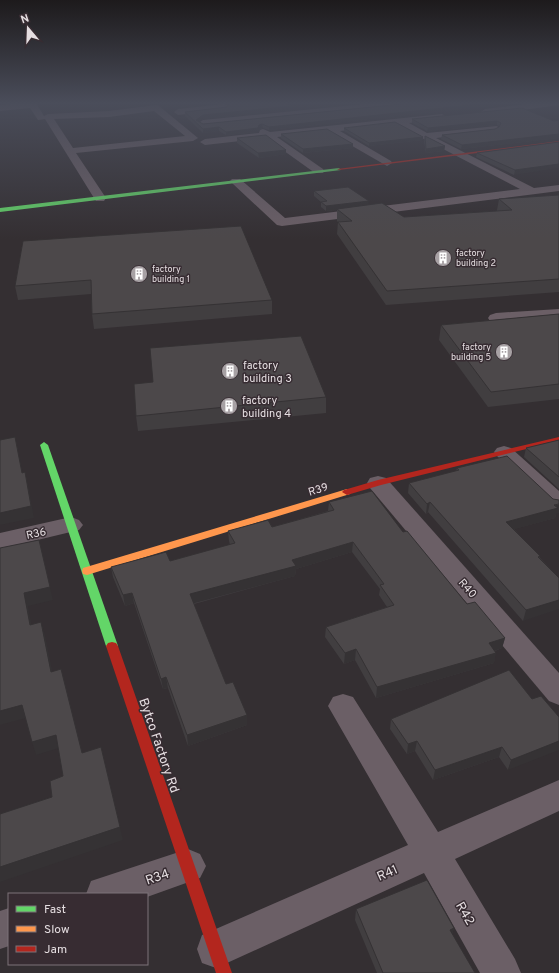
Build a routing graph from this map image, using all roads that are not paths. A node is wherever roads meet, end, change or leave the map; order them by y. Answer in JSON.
{"nodes":[{"id":1,"x":67,"y":148,"type":"edge"},
{"id":2,"x":85,"y":148,"type":"edge"},
{"id":3,"x":285,"y":148,"type":"edge"},
{"id":4,"x":362,"y":148,"type":"edge"},
{"id":5,"x":449,"y":148,"type":"edge"},
{"id":6,"x":506,"y":148,"type":"edge"},
{"id":7,"x":69,"y":151,"type":"junction"},
{"id":8,"x":460,"y":154,"type":"junction"},
{"id":9,"x":386,"y":163,"type":"junction"},
{"id":10,"x":319,"y":171,"type":"junction"},
{"id":11,"x":236,"y":181,"type":"junction"},
{"id":12,"x":559,"y":188,"type":"edge"},
{"id":13,"x":532,"y":191,"type":"junction"},
{"id":14,"x":100,"y":198,"type":"junction"},
{"id":15,"x":0,"y":210,"type":"edge"},
{"id":16,"x":559,"y":314,"type":"edge"},
{"id":17,"x":496,"y":318,"type":"edge"},
{"id":18,"x":559,"y":439,"type":"edge"},
{"id":19,"x":44,"y":445,"type":"dead end"},
{"id":20,"x":504,"y":452,"type":"junction"},
{"id":21,"x":378,"y":484,"type":"junction"},
{"id":22,"x":559,"y":503,"type":"edge"},
{"id":23,"x":71,"y":525,"type":"junction"},
{"id":24,"x":0,"y":541,"type":"edge"},
{"id":25,"x":87,"y":571,"type":"junction"},
{"id":26,"x":559,"y":693,"type":"edge"},
{"id":27,"x":343,"y":706,"type":"dead end"},
{"id":28,"x":559,"y":795,"type":"edge"},
{"id":29,"x":431,"y":852,"type":"junction"},
{"id":30,"x":188,"y":866,"type":"junction"},
{"id":31,"x":107,"y":893,"type":"edge"},
{"id":32,"x":220,"y":961,"type":"edge"},
{"id":33,"x":501,"y":973,"type":"edge"}],
"edges":[{"from":1,"to":7,"type":"street"},
{"from":2,"to":7,"type":"street"},
{"from":3,"to":10,"type":"street"},
{"from":4,"to":9,"type":"street"},
{"from":5,"to":8,"type":"street"},
{"from":6,"to":8,"type":"street"},
{"from":7,"to":14,"type":"street"},
{"from":8,"to":9,"type":"street"},
{"from":8,"to":13,"type":"street"},
{"from":9,"to":10,"type":"street"},
{"from":10,"to":11,"type":"street"},
{"from":11,"to":13,"type":"street"},
{"from":11,"to":14,"type":"street"},
{"from":12,"to":13,"type":"street"},
{"from":14,"to":15,"type":"street"},
{"from":16,"to":17,"type":"street"},
{"from":18,"to":20,"type":"street","name":"R39"},
{"from":19,"to":23,"type":"street","name":"Bytco Factory Rd"},
{"from":20,"to":21,"type":"street","name":"R39"},
{"from":20,"to":22,"type":"street"},
{"from":21,"to":25,"type":"street","name":"R39"},
{"from":21,"to":26,"type":"street","name":"R40"},
{"from":23,"to":24,"type":"street","name":"R36"},
{"from":23,"to":25,"type":"street","name":"Bytco Factory Rd"},
{"from":25,"to":30,"type":"street","name":"Bytco Factory Rd"},
{"from":27,"to":29,"type":"street","name":"R42"},
{"from":28,"to":29,"type":"street","name":"R41"},
{"from":29,"to":32,"type":"street","name":"R41"},
{"from":29,"to":33,"type":"street","name":"R42"},
{"from":30,"to":31,"type":"street","name":"R34"},
{"from":30,"to":32,"type":"street","name":"Bytco Factory Rd"}]}
